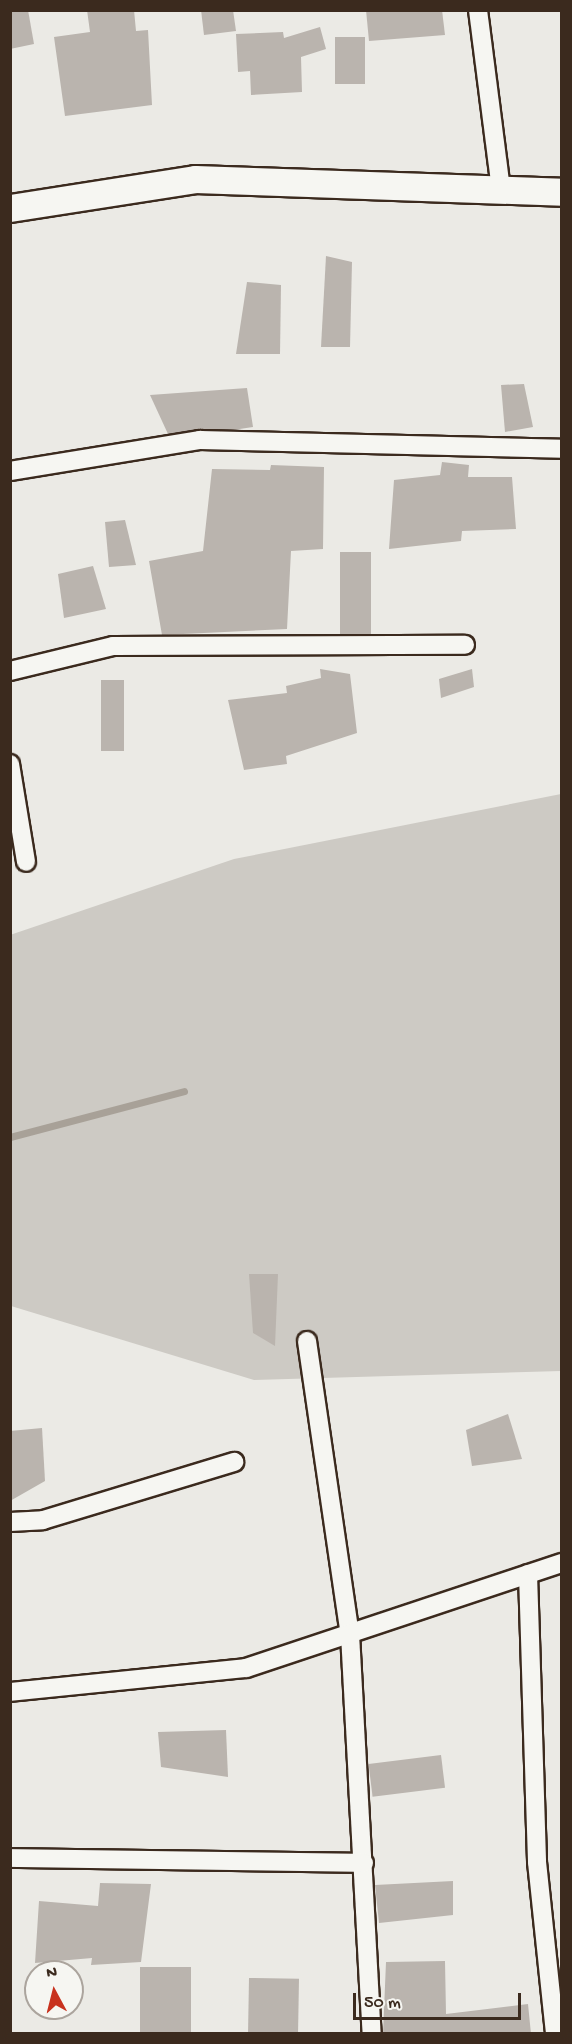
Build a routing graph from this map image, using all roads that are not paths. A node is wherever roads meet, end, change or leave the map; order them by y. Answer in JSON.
{"nodes":[{"id":1,"x":478,"y":10,"type":"edge"},
{"id":2,"x":501,"y":190,"type":"junction"},
{"id":3,"x":561,"y":192,"type":"edge"},
{"id":4,"x":10,"y":208,"type":"edge"},
{"id":5,"x":561,"y":449,"type":"edge"},
{"id":6,"x":10,"y":471,"type":"edge"},
{"id":7,"x":465,"y":645,"type":"dead end"},
{"id":8,"x":10,"y":671,"type":"edge"},
{"id":9,"x":10,"y":764,"type":"edge"},
{"id":10,"x":26,"y":862,"type":"dead end"},
{"id":11,"x":307,"y":1341,"type":"dead end"},
{"id":12,"x":234,"y":1462,"type":"dead end"},
{"id":13,"x":10,"y":1522,"type":"edge"},
{"id":14,"x":561,"y":1563,"type":"edge"},
{"id":15,"x":528,"y":1574,"type":"junction"},
{"id":16,"x":350,"y":1634,"type":"junction"},
{"id":17,"x":10,"y":1692,"type":"edge"},
{"id":18,"x":10,"y":1858,"type":"edge"},
{"id":19,"x":364,"y":1863,"type":"junction"},
{"id":20,"x":372,"y":2034,"type":"edge"},
{"id":21,"x":555,"y":2034,"type":"edge"}],
"edges":[{"from":1,"to":2,"type":"street"},
{"from":2,"to":3,"type":"street"},
{"from":2,"to":4,"type":"street"},
{"from":5,"to":6,"type":"street"},
{"from":7,"to":8,"type":"street"},
{"from":9,"to":10,"type":"street"},
{"from":11,"to":16,"type":"street"},
{"from":12,"to":13,"type":"street"},
{"from":14,"to":15,"type":"street"},
{"from":15,"to":16,"type":"street"},
{"from":15,"to":21,"type":"street"},
{"from":16,"to":17,"type":"street"},
{"from":16,"to":19,"type":"street"},
{"from":18,"to":19,"type":"street"},
{"from":19,"to":20,"type":"street"}]}
